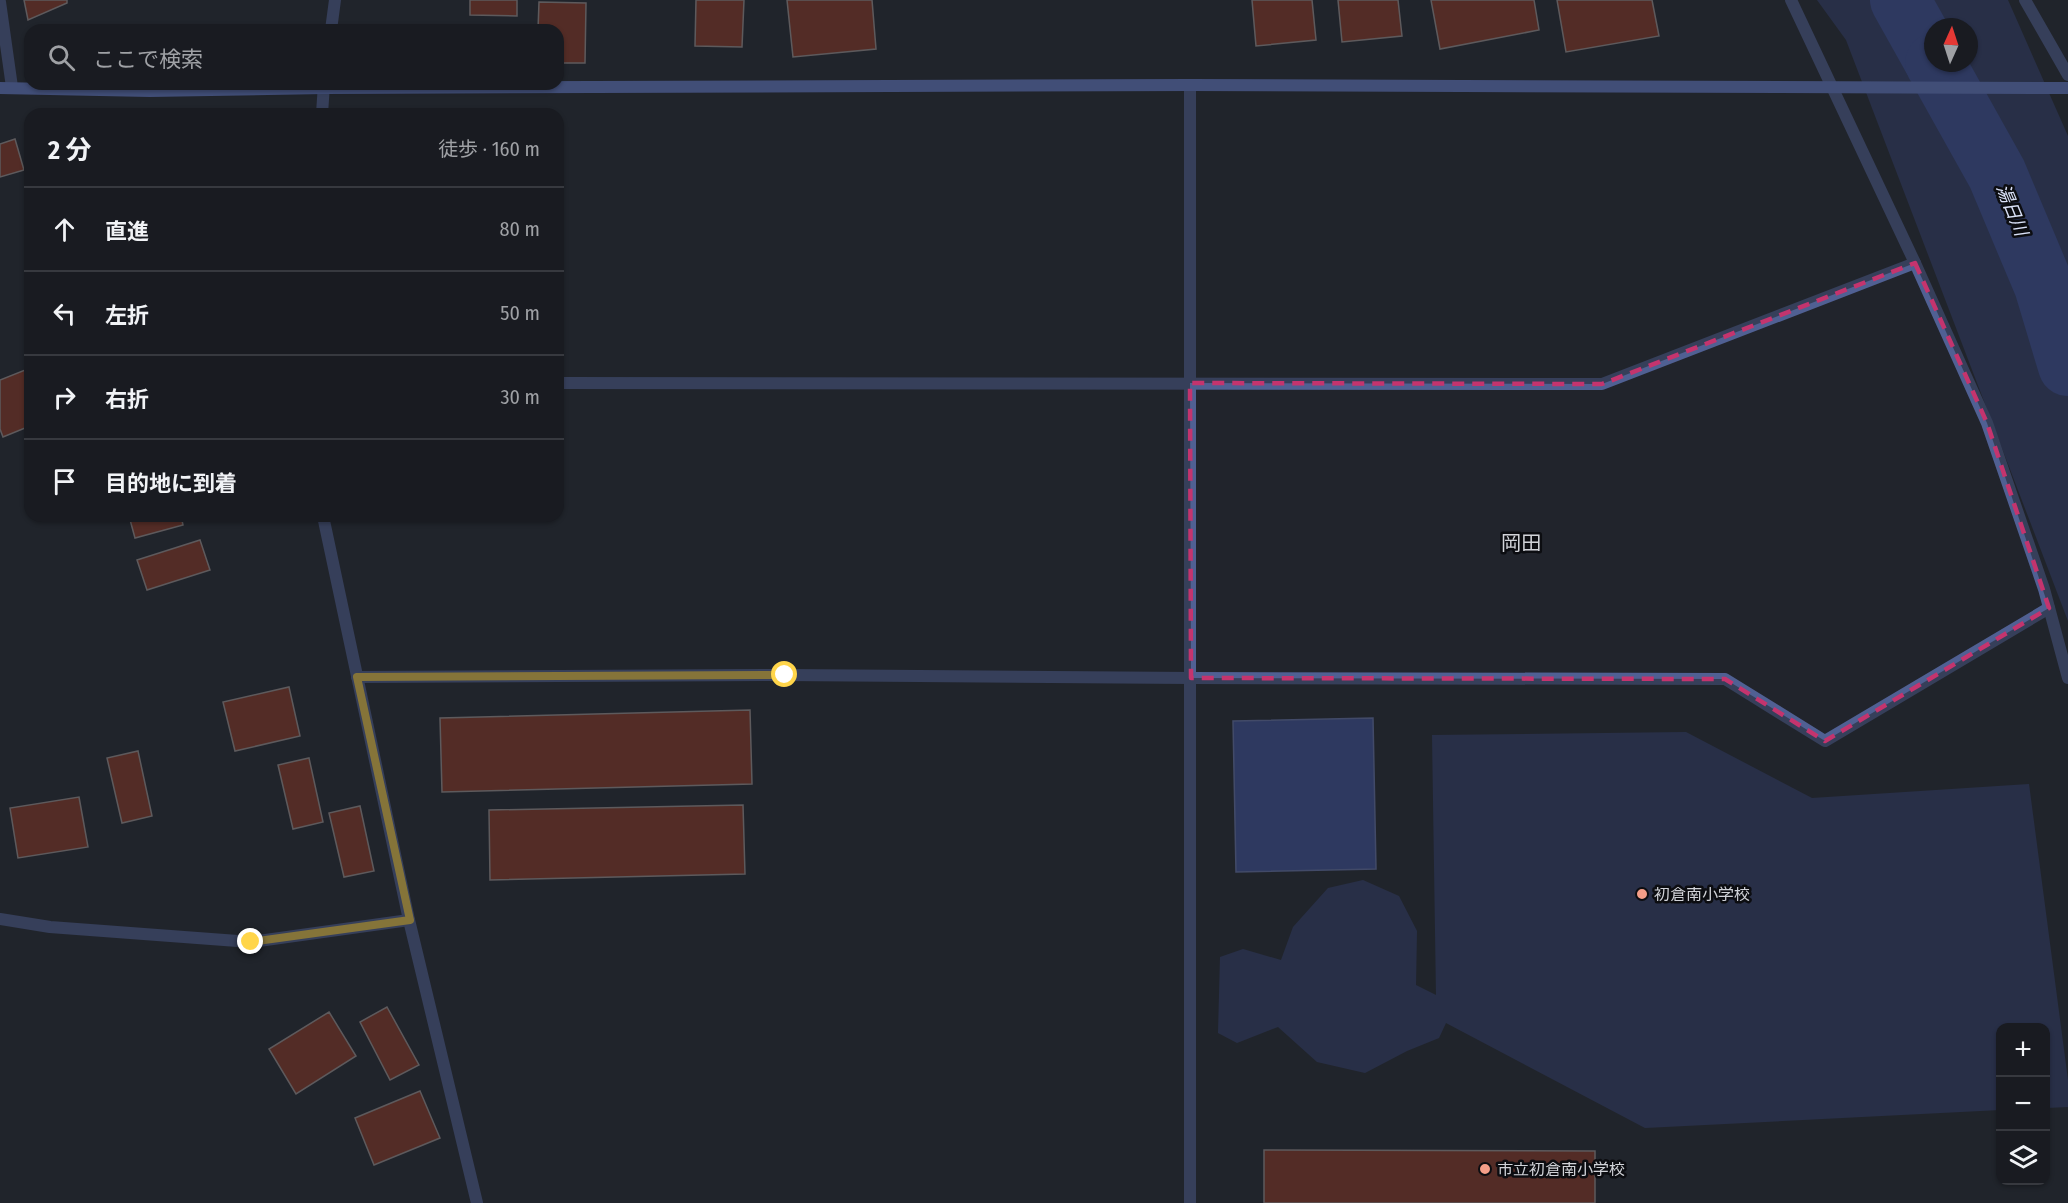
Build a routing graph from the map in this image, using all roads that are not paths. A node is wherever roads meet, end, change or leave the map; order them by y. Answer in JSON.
{"nodes":[{"id":1,"x":335,"y":0,"type":"edge"},
{"id":2,"x":1791,"y":0,"type":"edge"},
{"id":3,"x":2025,"y":0,"type":"edge"},
{"id":4,"x":0,"y":2,"type":"edge"},
{"id":5,"x":332,"y":24,"type":"edge"},
{"id":6,"x":2,"y":25,"type":"edge"},
{"id":7,"x":2068,"y":75,"type":"edge"},
{"id":8,"x":1190,"y":85,"type":"junction"},
{"id":9,"x":564,"y":86,"type":"edge"},
{"id":10,"x":1832,"y":86,"type":"junction"},
{"id":11,"x":6,"y":87,"type":"edge"},
{"id":12,"x":24,"y":88,"type":"edge"},
{"id":13,"x":2065,"y":88,"type":"edge"},
{"id":14,"x":92,"y":90,"type":"edge"},
{"id":15,"x":208,"y":90,"type":"edge"},
{"id":16,"x":324,"y":90,"type":"edge"},
{"id":17,"x":322,"y":108,"type":"edge"},
{"id":18,"x":1915,"y":263,"type":"junction"},
{"id":19,"x":564,"y":383,"type":"edge"},
{"id":20,"x":1190,"y":383,"type":"junction"},
{"id":21,"x":324,"y":522,"type":"edge"},
{"id":22,"x":2049,"y":608,"type":"junction"},
{"id":23,"x":357,"y":677,"type":"junction"},
{"id":24,"x":1191,"y":678,"type":"junction"},
{"id":25,"x":2068,"y":678,"type":"edge"},
{"id":26,"x":0,"y":920,"type":"edge"},
{"id":27,"x":410,"y":920,"type":"junction"},
{"id":28,"x":477,"y":1203,"type":"edge"},
{"id":29,"x":1190,"y":1203,"type":"edge"}],
"edges":[{"from":1,"to":5,"type":"street"},
{"from":2,"to":10,"type":"street"},
{"from":3,"to":7,"type":"street"},
{"from":4,"to":6,"type":"street"},
{"from":6,"to":11,"type":"street"},
{"from":8,"to":9,"type":"street"},
{"from":8,"to":10,"type":"street"},
{"from":8,"to":20,"type":"street"},
{"from":10,"to":13,"type":"street"},
{"from":10,"to":18,"type":"street"},
{"from":11,"to":12,"type":"street"},
{"from":14,"to":15,"type":"street"},
{"from":16,"to":17,"type":"street"},
{"from":18,"to":20,"type":"street"},
{"from":18,"to":22,"type":"street"},
{"from":19,"to":20,"type":"street"},
{"from":20,"to":24,"type":"street"},
{"from":21,"to":23,"type":"street"},
{"from":22,"to":24,"type":"street"},
{"from":22,"to":25,"type":"street"},
{"from":23,"to":24,"type":"street"},
{"from":23,"to":27,"type":"street"},
{"from":24,"to":29,"type":"street"},
{"from":26,"to":27,"type":"street"},
{"from":27,"to":28,"type":"street"}]}
